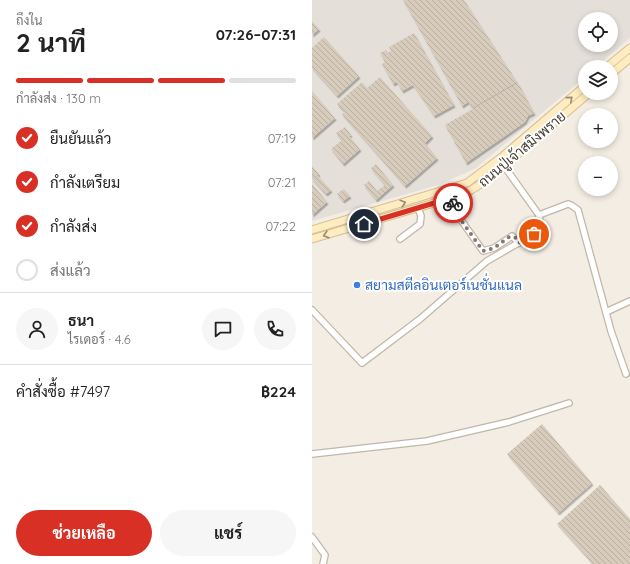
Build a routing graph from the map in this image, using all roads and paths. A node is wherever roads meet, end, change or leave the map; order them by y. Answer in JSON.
{"nodes":[{"id":1,"x":630,"y":48,"type":"edge"},
{"id":2,"x":630,"y":58,"type":"edge"},
{"id":3,"x":615,"y":60,"type":"edge"},
{"id":4,"x":618,"y":68,"type":"edge"},
{"id":5,"x":578,"y":92,"type":"edge"},
{"id":6,"x":581,"y":100,"type":"edge"},
{"id":7,"x":504,"y":166,"type":"junction"},
{"id":8,"x":451,"y":198,"type":"junction"},
{"id":9,"x":418,"y":208,"type":"junction"},
{"id":10,"x":539,"y":215,"type":"junction"},
{"id":11,"x":312,"y":230,"type":"edge"},
{"id":12,"x":312,"y":239,"type":"edge"},
{"id":13,"x":400,"y":239,"type":"dead end"},
{"id":14,"x":519,"y":243,"type":"junction"},
{"id":15,"x":630,"y":301,"type":"edge"},
{"id":16,"x":312,"y":310,"type":"edge"},
{"id":17,"x":606,"y":312,"type":"junction"},
{"id":18,"x":626,"y":374,"type":"dead end"},
{"id":19,"x":569,"y":403,"type":"dead end"},
{"id":20,"x":312,"y":454,"type":"edge"},
{"id":21,"x":312,"y":537,"type":"edge"},
{"id":22,"x":323,"y":564,"type":"edge"}],
"edges":[{"from":1,"to":3,"type":"main road"},
{"from":2,"to":4,"type":"main road"},
{"from":11,"to":5,"type":"main road","name":"ถนนปู่เจ้าสมิงพราย","one_way":true},
{"from":6,"to":7,"type":"main road","name":"ถนนปู่เจ้าสมิงพราย"},
{"from":7,"to":8,"type":"main road","name":"ถนนปู่เจ้าสมิงพราย"},
{"from":7,"to":10,"type":"street"},
{"from":8,"to":9,"type":"main road","name":"ถนนปู่เจ้าสมิงพราย"},
{"from":8,"to":14,"type":"street"},
{"from":9,"to":12,"type":"main road","name":"ถนนปู่เจ้าสมิงพราย","one_way":true},
{"from":9,"to":13,"type":"street"},
{"from":10,"to":14,"type":"street"},
{"from":10,"to":17,"type":"street"},
{"from":14,"to":16,"type":"street"},
{"from":15,"to":17,"type":"street"},
{"from":17,"to":18,"type":"street"},
{"from":19,"to":20,"type":"street"},
{"from":21,"to":22,"type":"street"}]}
